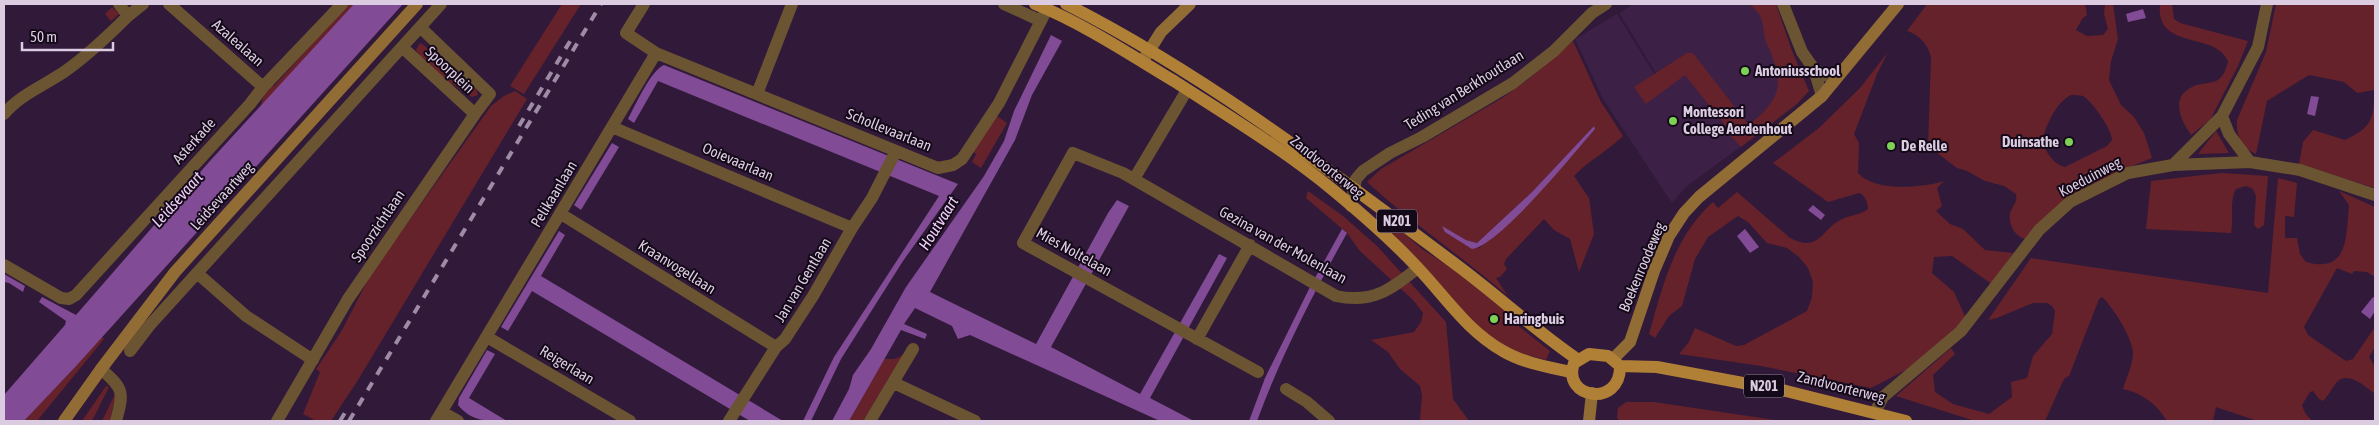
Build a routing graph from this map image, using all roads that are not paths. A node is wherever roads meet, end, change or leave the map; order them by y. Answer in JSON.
{"nodes":[{"id":1,"x":119,"y":4,"type":"edge"},
{"id":2,"x":142,"y":4,"type":"edge"},
{"id":3,"x":169,"y":4,"type":"edge"},
{"id":4,"x":342,"y":4,"type":"edge"},
{"id":5,"x":417,"y":4,"type":"edge"},
{"id":6,"x":441,"y":4,"type":"edge"},
{"id":7,"x":644,"y":4,"type":"edge"},
{"id":8,"x":792,"y":4,"type":"edge"},
{"id":9,"x":1004,"y":4,"type":"edge"},
{"id":10,"x":1190,"y":4,"type":"edge"},
{"id":11,"x":1606,"y":4,"type":"edge"},
{"id":12,"x":1783,"y":4,"type":"edge"},
{"id":13,"x":1898,"y":4,"type":"edge"},
{"id":14,"x":2267,"y":4,"type":"edge"},
{"id":15,"x":1043,"y":5,"type":"edge"},
{"id":16,"x":1070,"y":10,"type":"edge"},
{"id":17,"x":128,"y":16,"type":"junction"},
{"id":18,"x":1041,"y":20,"type":"junction"},
{"id":19,"x":420,"y":27,"type":"junction"},
{"id":20,"x":402,"y":47,"type":"junction"},
{"id":21,"x":1150,"y":49,"type":"junction"},
{"id":22,"x":656,"y":53,"type":"junction"},
{"id":23,"x":1142,"y":62,"type":"junction"},
{"id":24,"x":1814,"y":69,"type":"junction"},
{"id":25,"x":1195,"y":78,"type":"junction"},
{"id":26,"x":1835,"y":80,"type":"junction"},
{"id":27,"x":263,"y":86,"type":"junction"},
{"id":28,"x":1185,"y":93,"type":"junction"},
{"id":29,"x":757,"y":94,"type":"junction"},
{"id":30,"x":1822,"y":96,"type":"junction"},
{"id":31,"x":4,"y":114,"type":"edge"},
{"id":32,"x":475,"y":114,"type":"junction"},
{"id":33,"x":2222,"y":116,"type":"junction"},
{"id":34,"x":612,"y":127,"type":"junction"},
{"id":35,"x":1073,"y":152,"type":"joint"},
{"id":36,"x":895,"y":153,"type":"junction"},
{"id":37,"x":2250,"y":162,"type":"junction"},
{"id":38,"x":2173,"y":165,"type":"junction"},
{"id":39,"x":1134,"y":179,"type":"junction"},
{"id":40,"x":1355,"y":190,"type":"junction"},
{"id":41,"x":2375,"y":195,"type":"edge"},
{"id":42,"x":1351,"y":206,"type":"junction"},
{"id":43,"x":561,"y":214,"type":"junction"},
{"id":44,"x":852,"y":228,"type":"junction"},
{"id":45,"x":1250,"y":245,"type":"junction"},
{"id":46,"x":4,"y":265,"type":"edge"},
{"id":47,"x":1415,"y":270,"type":"junction"},
{"id":48,"x":197,"y":273,"type":"junction"},
{"id":49,"x":487,"y":336,"type":"junction"},
{"id":50,"x":1193,"y":336,"type":"junction"},
{"id":51,"x":776,"y":347,"type":"junction"},
{"id":52,"x":913,"y":349,"type":"dead end"},
{"id":53,"x":130,"y":351,"type":"dead end"},
{"id":54,"x":1578,"y":359,"type":"junction"},
{"id":55,"x":313,"y":360,"type":"junction"},
{"id":56,"x":1616,"y":363,"type":"junction"},
{"id":57,"x":101,"y":369,"type":"junction"},
{"id":58,"x":1258,"y":372,"type":"dead end"},
{"id":59,"x":1571,"y":372,"type":"junction"},
{"id":60,"x":894,"y":383,"type":"junction"},
{"id":61,"x":1286,"y":389,"type":"dead end"},
{"id":62,"x":1592,"y":393,"type":"junction"},
{"id":63,"x":1875,"y":412,"type":"junction"},
{"id":64,"x":439,"y":416,"type":"edge"},
{"id":65,"x":280,"y":417,"type":"edge"},
{"id":66,"x":731,"y":419,"type":"edge"},
{"id":67,"x":64,"y":421,"type":"edge"},
{"id":68,"x":116,"y":421,"type":"edge"},
{"id":69,"x":458,"y":421,"type":"edge"},
{"id":70,"x":630,"y":421,"type":"edge"},
{"id":71,"x":870,"y":421,"type":"edge"},
{"id":72,"x":975,"y":421,"type":"edge"},
{"id":73,"x":1329,"y":421,"type":"edge"},
{"id":74,"x":1588,"y":421,"type":"edge"},
{"id":75,"x":1906,"y":421,"type":"edge"}],
"edges":[{"from":1,"to":17,"type":"street"},
{"from":2,"to":17,"type":"street"},
{"from":3,"to":27,"type":"street","name":"Azalealaan"},
{"from":4,"to":27,"type":"street","name":"Asterkade"},
{"from":5,"to":57,"type":"main road","name":"Leidsevaartweg"},
{"from":6,"to":19,"type":"street"},
{"from":7,"to":22,"type":"street"},
{"from":8,"to":29,"type":"street"},
{"from":9,"to":18,"type":"street"},
{"from":10,"to":21,"type":"main road"},
{"from":11,"to":40,"type":"street","name":"Teding van Berkhoutlaan"},
{"from":12,"to":24,"type":"street"},
{"from":13,"to":26,"type":"main road","name":"Boekenroodeweg"},
{"from":14,"to":33,"type":"street"},
{"from":15,"to":16,"type":"main road","number":"N201"},
{"from":15,"to":18,"type":"street","name":"Schollevaarlaan"},
{"from":16,"to":21,"type":"main road","name":"Zandvoorterweg","number":"N201"},
{"from":16,"to":23,"type":"main road","name":"Zandvoorterweg","number":"N201"},
{"from":17,"to":31,"type":"street"},
{"from":18,"to":36,"type":"street","name":"Schollevaarlaan"},
{"from":19,"to":20,"type":"street"},
{"from":19,"to":32,"type":"street","name":"Spoorplein"},
{"from":20,"to":32,"type":"street","name":"Spoorplein"},
{"from":20,"to":48,"type":"street"},
{"from":21,"to":23,"type":"main road"},
{"from":21,"to":25,"type":"main road","name":"Zandvoorterweg","number":"N201"},
{"from":22,"to":29,"type":"street","name":"Schollevaarlaan"},
{"from":22,"to":34,"type":"street","name":"Pelikaanlaan"},
{"from":23,"to":28,"type":"main road","name":"Zandvoorterweg","number":"N201"},
{"from":24,"to":26,"type":"street"},
{"from":24,"to":30,"type":"street"},
{"from":25,"to":28,"type":"main road"},
{"from":25,"to":40,"type":"main road","name":"Zandvoorterweg","number":"N201"},
{"from":26,"to":30,"type":"main road","name":"Boekenroodeweg"},
{"from":27,"to":46,"type":"street","name":"Asterkade"},
{"from":28,"to":39,"type":"street"},
{"from":28,"to":42,"type":"main road","name":"Zandvoorterweg","number":"N201"},
{"from":29,"to":36,"type":"street","name":"Schollevaarlaan"},
{"from":30,"to":56,"type":"main road","name":"Boekenroodeweg"},
{"from":32,"to":55,"type":"street","name":"Spoorzichtlaan"},
{"from":33,"to":37,"type":"street"},
{"from":33,"to":38,"type":"street"},
{"from":34,"to":43,"type":"street","name":"Pelikaanlaan"},
{"from":34,"to":44,"type":"street","name":"Ooievaarlaan"},
{"from":35,"to":39,"type":"street","name":"Gezina van der Molenlaan"},
{"from":35,"to":50,"type":"street","name":"Mies Noltelaan"},
{"from":36,"to":44,"type":"street","name":"Jan van Gentlaan"},
{"from":37,"to":38,"type":"street","name":"Koeduinweg"},
{"from":37,"to":41,"type":"street","name":"Koeduinweg"},
{"from":38,"to":63,"type":"street","name":"Koeduinweg"},
{"from":39,"to":45,"type":"street","name":"Gezina van der Molenlaan"},
{"from":40,"to":42,"type":"street","name":"Teding van Berkhoutlaan"},
{"from":40,"to":54,"type":"main road","name":"Zandvoorterweg","number":"N201"},
{"from":42,"to":47,"type":"main road","name":"Zandvoorterweg","number":"N201"},
{"from":43,"to":49,"type":"street","name":"Pelikaanlaan"},
{"from":43,"to":51,"type":"street","name":"Kraanvogellaan"},
{"from":44,"to":51,"type":"street","name":"Jan van Gentlaan"},
{"from":45,"to":47,"type":"street","name":"Gezina van der Molenlaan"},
{"from":45,"to":50,"type":"street"},
{"from":47,"to":59,"type":"main road","name":"Zandvoorterweg","number":"N201"},
{"from":48,"to":53,"type":"street"},
{"from":48,"to":55,"type":"street"},
{"from":49,"to":64,"type":"street","name":"Pelikaanlaan"},
{"from":49,"to":70,"type":"street","name":"Reigerlaan"},
{"from":50,"to":58,"type":"street","name":"Mies Noltelaan"},
{"from":51,"to":66,"type":"street","name":"Jan van Gentlaan"},
{"from":52,"to":60,"type":"street"},
{"from":54,"to":56,"type":"main road","number":"N201"},
{"from":54,"to":59,"type":"main road"},
{"from":55,"to":65,"type":"street","name":"Spoorzichtlaan"},
{"from":56,"to":62,"type":"main road"},
{"from":56,"to":63,"type":"main road","name":"Zandvoorterweg","number":"N201"},
{"from":57,"to":67,"type":"main road","name":"Leidsevaartweg"},
{"from":57,"to":68,"type":"street"},
{"from":59,"to":62,"type":"main road"},
{"from":60,"to":71,"type":"street"},
{"from":60,"to":72,"type":"street"},
{"from":61,"to":73,"type":"street"},
{"from":62,"to":74,"type":"main road"},
{"from":63,"to":75,"type":"main road","name":"Zandvoorterweg","number":"N201"},
{"from":64,"to":69,"type":"street"}]}
